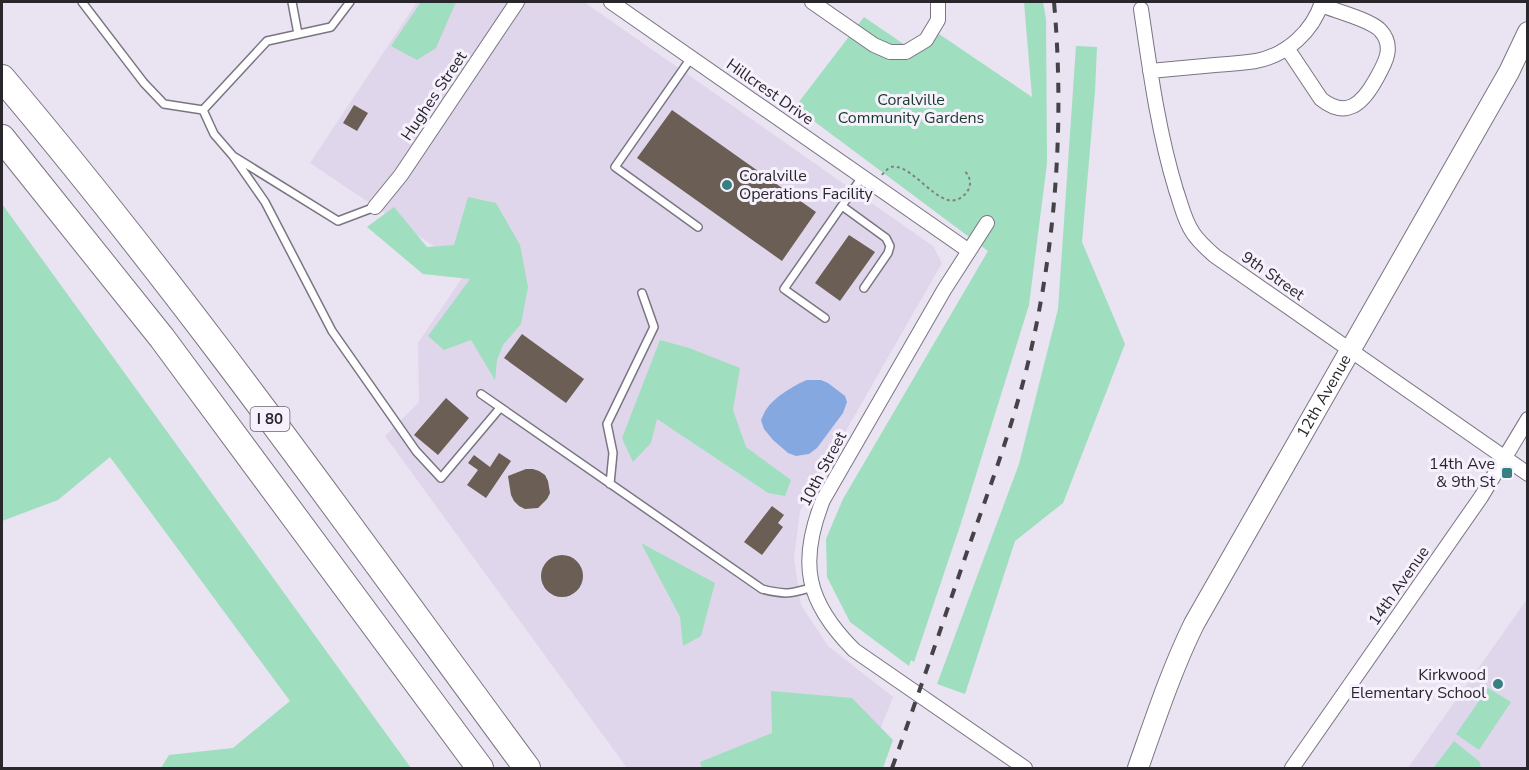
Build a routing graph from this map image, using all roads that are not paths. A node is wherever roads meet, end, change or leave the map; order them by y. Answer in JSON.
{"nodes":[{"id":1,"x":82,"y":2,"type":"edge"},
{"id":2,"x":292,"y":2,"type":"edge"},
{"id":3,"x":350,"y":2,"type":"edge"},
{"id":4,"x":517,"y":2,"type":"edge"},
{"id":5,"x":611,"y":2,"type":"edge"},
{"id":6,"x":812,"y":2,"type":"edge"},
{"id":7,"x":938,"y":2,"type":"edge"},
{"id":8,"x":1322,"y":3,"type":"edge"},
{"id":9,"x":1142,"y":9,"type":"dead end"},
{"id":10,"x":1527,"y":32,"type":"edge"},
{"id":11,"x":298,"y":34,"type":"junction"},
{"id":12,"x":1287,"y":48,"type":"junction"},
{"id":13,"x":691,"y":58,"type":"junction"},
{"id":14,"x":1150,"y":70,"type":"junction"},
{"id":15,"x":2,"y":78,"type":"edge"},
{"id":16,"x":203,"y":110,"type":"junction"},
{"id":17,"x":2,"y":138,"type":"edge"},
{"id":18,"x":233,"y":156,"type":"junction"},
{"id":19,"x":862,"y":177,"type":"junction"},
{"id":20,"x":842,"y":206,"type":"junction"},
{"id":21,"x":375,"y":207,"type":"joint"},
{"id":22,"x":987,"y":223,"type":"dead end"},
{"id":23,"x":698,"y":226,"type":"dead end"},
{"id":24,"x":969,"y":251,"type":"junction"},
{"id":25,"x":864,"y":288,"type":"dead end"},
{"id":26,"x":642,"y":293,"type":"dead end"},
{"id":27,"x":825,"y":318,"type":"dead end"},
{"id":28,"x":1350,"y":350,"type":"junction"},
{"id":29,"x":481,"y":394,"type":"dead end"},
{"id":30,"x":500,"y":408,"type":"junction"},
{"id":31,"x":1527,"y":419,"type":"edge"},
{"id":32,"x":1505,"y":458,"type":"junction"},
{"id":33,"x":1527,"y":474,"type":"edge"},
{"id":34,"x":610,"y":484,"type":"junction"},
{"id":35,"x":813,"y":587,"type":"junction"},
{"id":36,"x":480,"y":768,"type":"edge"},
{"id":37,"x":527,"y":768,"type":"edge"},
{"id":38,"x":1025,"y":768,"type":"edge"},
{"id":39,"x":1138,"y":768,"type":"edge"},
{"id":40,"x":1292,"y":768,"type":"edge"}],
"edges":[{"from":1,"to":16,"type":"lane"},
{"from":2,"to":11,"type":"lane"},
{"from":3,"to":11,"type":"lane"},
{"from":4,"to":21,"type":"street","name":"Hughes Street"},
{"from":5,"to":13,"type":"street","name":"Hillcrest Drive"},
{"from":6,"to":7,"type":"street"},
{"from":8,"to":12,"type":"street"},
{"from":8,"to":12,"type":"street"},
{"from":9,"to":14,"type":"street","name":"9th Street"},
{"from":10,"to":28,"type":"main road","name":"12th Avenue"},
{"from":11,"to":16,"type":"lane"},
{"from":12,"to":14,"type":"street"},
{"from":13,"to":19,"type":"street","name":"Hillcrest Drive"},
{"from":13,"to":23,"type":"lane"},
{"from":14,"to":28,"type":"street","name":"9th Street"},
{"from":15,"to":37,"type":"highway","number":"I 80"},
{"from":16,"to":18,"type":"lane"},
{"from":17,"to":36,"type":"highway","number":"I 80"},
{"from":18,"to":21,"type":"lane"},
{"from":18,"to":30,"type":"lane"},
{"from":19,"to":20,"type":"lane"},
{"from":19,"to":24,"type":"street","name":"Hillcrest Drive"},
{"from":20,"to":25,"type":"lane"},
{"from":20,"to":27,"type":"lane"},
{"from":22,"to":24,"type":"street","name":"10th Street"},
{"from":24,"to":35,"type":"street","name":"10th Street"},
{"from":26,"to":34,"type":"lane"},
{"from":28,"to":32,"type":"street","name":"9th Street"},
{"from":28,"to":39,"type":"main road","name":"12th Avenue"},
{"from":29,"to":30,"type":"lane"},
{"from":30,"to":34,"type":"lane"},
{"from":31,"to":32,"type":"street","name":"14th Avenue"},
{"from":32,"to":33,"type":"street","name":"9th Street"},
{"from":32,"to":40,"type":"street","name":"14th Avenue"},
{"from":34,"to":35,"type":"lane"},
{"from":35,"to":38,"type":"street","name":"10th Street"}]}
